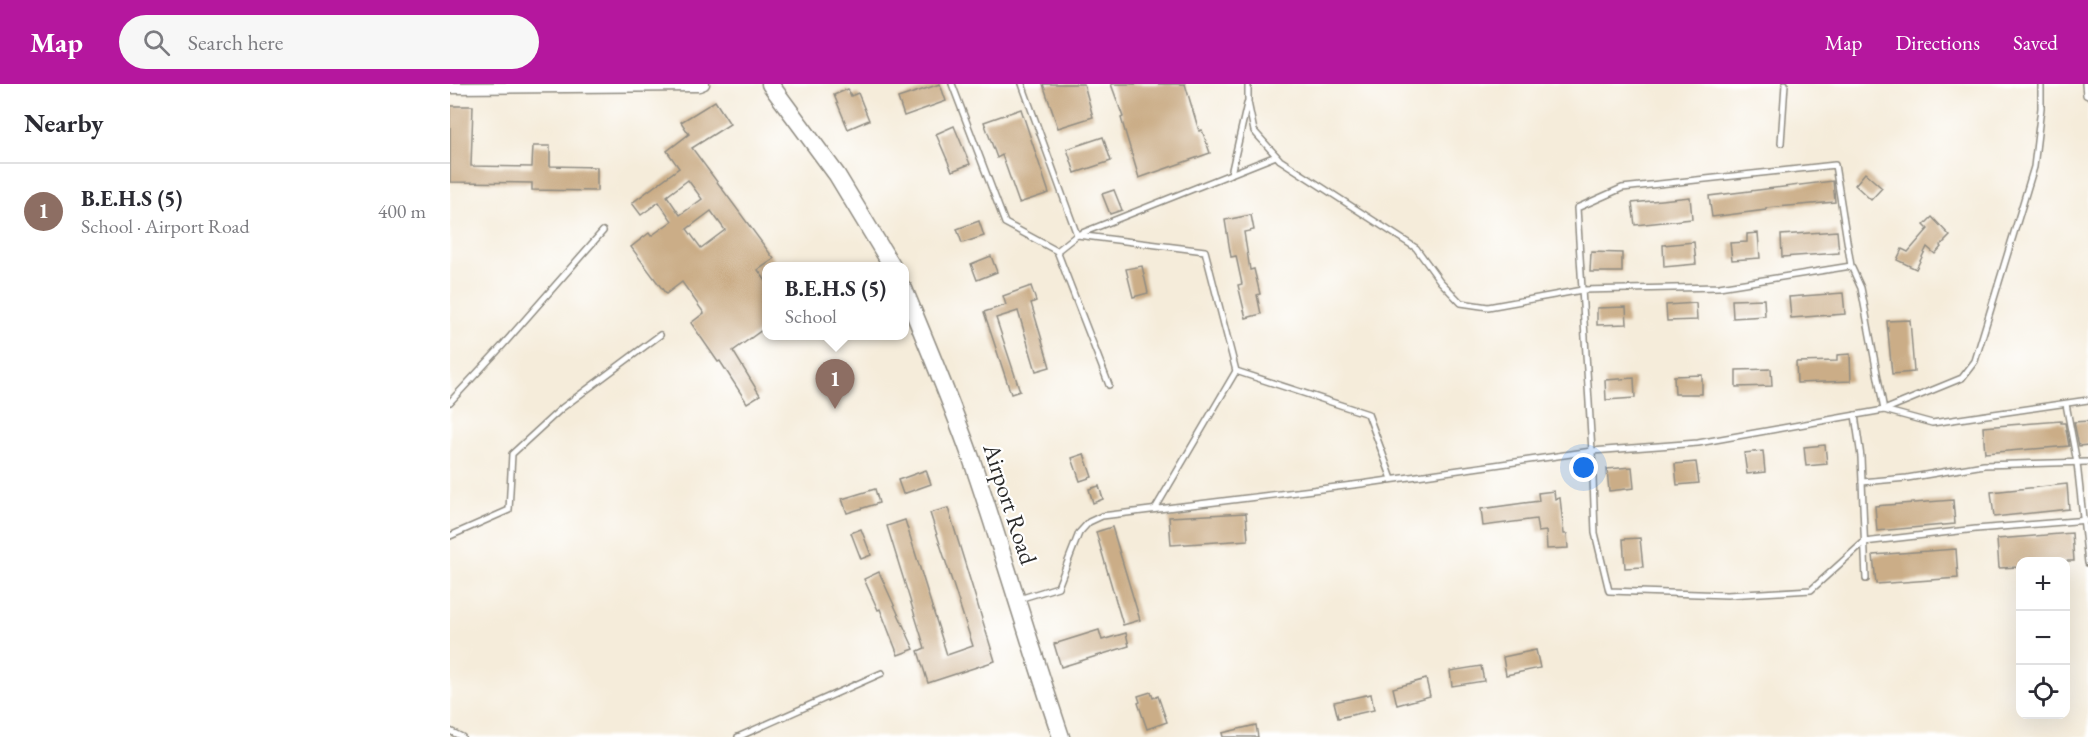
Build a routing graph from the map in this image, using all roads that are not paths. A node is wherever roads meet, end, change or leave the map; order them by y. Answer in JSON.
{"nodes":[{"id":1,"x":704,"y":84,"type":"edge"},
{"id":2,"x":770,"y":84,"type":"edge"},
{"id":3,"x":952,"y":84,"type":"edge"},
{"id":4,"x":1022,"y":84,"type":"edge"},
{"id":5,"x":1248,"y":84,"type":"edge"},
{"id":6,"x":1785,"y":84,"type":"edge"},
{"id":7,"x":2041,"y":84,"type":"edge"},
{"id":8,"x":2085,"y":84,"type":"edge"},
{"id":9,"x":450,"y":88,"type":"edge"},
{"id":10,"x":2088,"y":96,"type":"edge"},
{"id":11,"x":1248,"y":102,"type":"junction"},
{"id":12,"x":1781,"y":143,"type":"dead end"},
{"id":13,"x":1276,"y":156,"type":"junction"},
{"id":14,"x":1231,"y":174,"type":"junction"},
{"id":15,"x":603,"y":231,"type":"dead end"},
{"id":16,"x":1077,"y":235,"type":"junction"},
{"id":17,"x":1057,"y":251,"type":"junction"},
{"id":18,"x":889,"y":262,"type":"edge"},
{"id":19,"x":1851,"y":266,"type":"junction"},
{"id":20,"x":1582,"y":290,"type":"junction"},
{"id":21,"x":909,"y":301,"type":"edge"},
{"id":22,"x":660,"y":335,"type":"dead end"},
{"id":23,"x":1236,"y":370,"type":"junction"},
{"id":24,"x":1110,"y":385,"type":"dead end"},
{"id":25,"x":2088,"y":400,"type":"edge"},
{"id":26,"x":450,"y":402,"type":"edge"},
{"id":27,"x":2066,"y":404,"type":"junction"},
{"id":28,"x":1884,"y":410,"type":"junction"},
{"id":29,"x":1855,"y":415,"type":"junction"},
{"id":30,"x":1592,"y":451,"type":"junction"},
{"id":31,"x":2088,"y":462,"type":"edge"},
{"id":32,"x":2077,"y":463,"type":"junction"},
{"id":33,"x":1392,"y":479,"type":"junction"},
{"id":34,"x":1862,"y":483,"type":"junction"},
{"id":35,"x":1155,"y":509,"type":"junction"},
{"id":36,"x":2086,"y":520,"type":"edge"},
{"id":37,"x":450,"y":536,"type":"edge"},
{"id":38,"x":1864,"y":542,"type":"junction"},
{"id":39,"x":2088,"y":563,"type":"edge"},
{"id":40,"x":1866,"y":579,"type":"dead end"},
{"id":41,"x":1016,"y":600,"type":"junction"},
{"id":42,"x":882,"y":673,"type":"dead end"},
{"id":43,"x":450,"y":731,"type":"edge"},
{"id":44,"x":462,"y":737,"type":"edge"},
{"id":45,"x":738,"y":737,"type":"edge"},
{"id":46,"x":1061,"y":737,"type":"edge"}],
"edges":[{"from":1,"to":9,"type":"street"},
{"from":2,"to":18,"type":"main road"},
{"from":3,"to":17,"type":"lane"},
{"from":4,"to":16,"type":"lane"},
{"from":5,"to":11,"type":"lane"},
{"from":6,"to":12,"type":"lane"},
{"from":7,"to":28,"type":"lane"},
{"from":8,"to":10,"type":"lane"},
{"from":11,"to":13,"type":"lane"},
{"from":11,"to":14,"type":"lane"},
{"from":13,"to":14,"type":"lane"},
{"from":13,"to":20,"type":"lane"},
{"from":14,"to":16,"type":"lane"},
{"from":15,"to":26,"type":"lane"},
{"from":16,"to":17,"type":"lane"},
{"from":16,"to":23,"type":"lane"},
{"from":17,"to":24,"type":"lane"},
{"from":19,"to":20,"type":"lane"},
{"from":19,"to":20,"type":"lane"},
{"from":19,"to":28,"type":"lane"},
{"from":20,"to":30,"type":"lane"},
{"from":21,"to":41,"type":"main road","name":"Airport Road"},
{"from":22,"to":37,"type":"lane"},
{"from":23,"to":33,"type":"lane"},
{"from":23,"to":35,"type":"lane"},
{"from":25,"to":27,"type":"lane"},
{"from":27,"to":28,"type":"lane"},
{"from":27,"to":32,"type":"lane"},
{"from":28,"to":29,"type":"lane"},
{"from":29,"to":30,"type":"lane"},
{"from":29,"to":34,"type":"lane"},
{"from":30,"to":33,"type":"lane"},
{"from":30,"to":38,"type":"lane"},
{"from":31,"to":32,"type":"lane"},
{"from":32,"to":34,"type":"lane"},
{"from":32,"to":36,"type":"lane"},
{"from":33,"to":35,"type":"lane"},
{"from":34,"to":38,"type":"lane"},
{"from":35,"to":41,"type":"lane"},
{"from":36,"to":38,"type":"lane"},
{"from":36,"to":39,"type":"lane"},
{"from":38,"to":40,"type":"lane"},
{"from":41,"to":46,"type":"main road","name":"Airport Road"},
{"from":42,"to":45,"type":"lane"},
{"from":43,"to":44,"type":"lane"}]}
